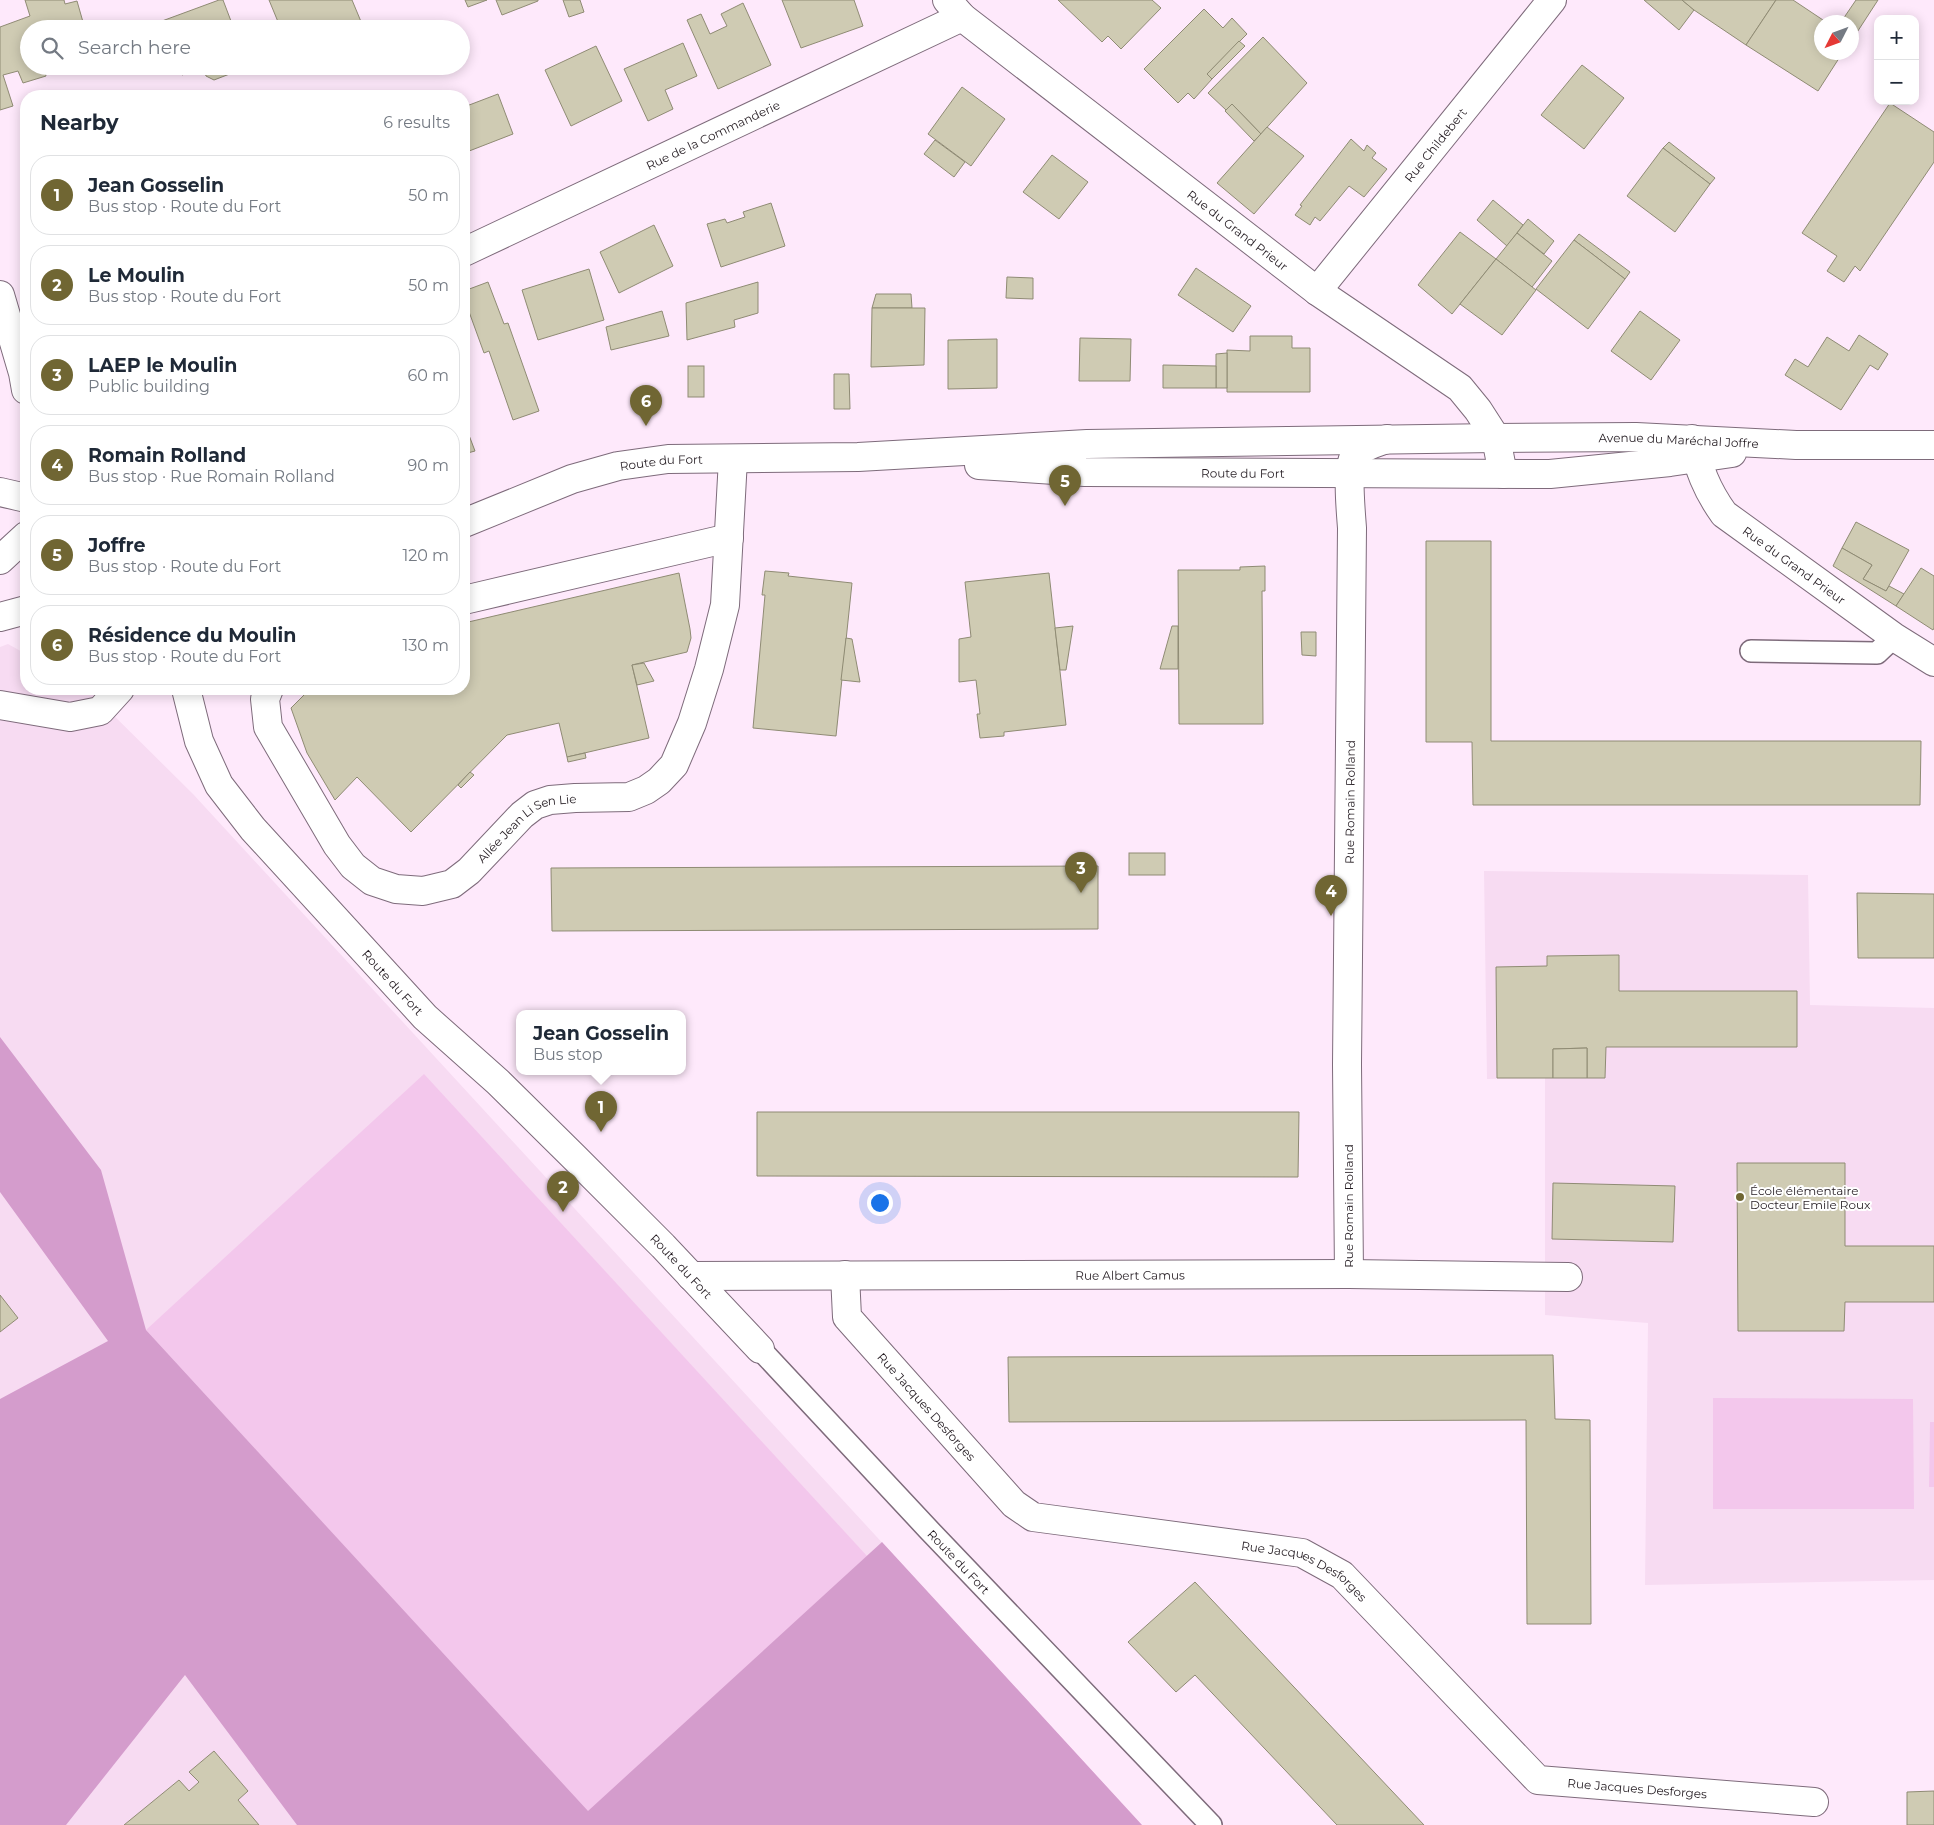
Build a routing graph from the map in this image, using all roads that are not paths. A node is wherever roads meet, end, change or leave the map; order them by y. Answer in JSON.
{"nodes":[{"id":1,"x":1552,"y":0,"type":"edge"},
{"id":2,"x":954,"y":8,"type":"edge"},
{"id":3,"x":470,"y":249,"type":"edge"},
{"id":4,"x":1317,"y":291,"type":"junction"},
{"id":5,"x":0,"y":295,"type":"edge"},
{"id":6,"x":20,"y":364,"type":"edge"},
{"id":7,"x":1561,"y":437,"type":"joint"},
{"id":8,"x":1496,"y":438,"type":"junction"},
{"id":9,"x":1387,"y":439,"type":"junction"},
{"id":10,"x":1934,"y":445,"type":"edge"},
{"id":11,"x":1695,"y":448,"type":"junction"},
{"id":12,"x":858,"y":457,"type":"junction"},
{"id":13,"x":733,"y":459,"type":"junction"},
{"id":14,"x":1626,"y":467,"type":"joint"},
{"id":15,"x":1351,"y":474,"type":"junction"},
{"id":16,"x":1503,"y":474,"type":"junction"},
{"id":17,"x":0,"y":492,"type":"edge"},
{"id":18,"x":20,"y":497,"type":"edge"},
{"id":19,"x":470,"y":519,"type":"edge"},
{"id":20,"x":729,"y":538,"type":"junction"},
{"id":21,"x":20,"y":542,"type":"edge"},
{"id":22,"x":0,"y":560,"type":"edge"},
{"id":23,"x":470,"y":599,"type":"edge"},
{"id":24,"x":20,"y":612,"type":"edge"},
{"id":25,"x":0,"y":617,"type":"edge"},
{"id":26,"x":1894,"y":637,"type":"junction"},
{"id":27,"x":1751,"y":651,"type":"dead end"},
{"id":28,"x":1934,"y":662,"type":"edge"},
{"id":29,"x":115,"y":695,"type":"edge"},
{"id":30,"x":188,"y":695,"type":"edge"},
{"id":31,"x":266,"y":695,"type":"edge"},
{"id":32,"x":0,"y":705,"type":"edge"},
{"id":33,"x":1349,"y":1274,"type":"junction"},
{"id":34,"x":845,"y":1275,"type":"junction"},
{"id":35,"x":691,"y":1276,"type":"junction"},
{"id":36,"x":1568,"y":1277,"type":"dead end"},
{"id":37,"x":760,"y":1349,"type":"joint"},
{"id":38,"x":1814,"y":1802,"type":"dead end"},
{"id":39,"x":1211,"y":1825,"type":"edge"}],
"edges":[{"from":1,"to":4,"type":"street","name":"Rue Childebert"},
{"from":2,"to":3,"type":"street","name":"Rue de la Commanderie"},
{"from":2,"to":4,"type":"street","name":"Rue du Grand Prieur"},
{"from":4,"to":8,"type":"street","name":"Rue du Grand Prieur"},
{"from":5,"to":6,"type":"street"},
{"from":7,"to":8,"type":"street","name":"Route du Fort"},
{"from":7,"to":11,"type":"street","name":"Avenue du Maréchal Joffre"},
{"from":8,"to":9,"type":"street","name":"Route du Fort"},
{"from":8,"to":16,"type":"street","name":"Rue du Grand Prieur"},
{"from":9,"to":12,"type":"street","name":"Route du Fort"},
{"from":9,"to":15,"type":"street","name":"Rue Romain Rolland"},
{"from":10,"to":11,"type":"street","name":"Avenue du Maréchal Joffre"},
{"from":11,"to":14,"type":"street","name":"Avenue du Maréchal Joffre"},
{"from":11,"to":26,"type":"street","name":"Rue du Grand Prieur"},
{"from":12,"to":13,"type":"street","name":"Route du Fort"},
{"from":12,"to":15,"type":"street","name":"Route du Fort"},
{"from":13,"to":19,"type":"street","name":"Route du Fort"},
{"from":13,"to":20,"type":"street","name":"Allée Jean Li Sen Lie"},
{"from":14,"to":16,"type":"street","name":"Route du Fort"},
{"from":15,"to":16,"type":"street","name":"Route du Fort"},
{"from":15,"to":33,"type":"street","name":"Rue Romain Rolland"},
{"from":17,"to":18,"type":"street"},
{"from":20,"to":23,"type":"street"},
{"from":20,"to":31,"type":"street","name":"Allée Jean Li Sen Lie"},
{"from":21,"to":22,"type":"street"},
{"from":24,"to":25,"type":"street"},
{"from":26,"to":27,"type":"lane"},
{"from":26,"to":28,"type":"street","name":"Rue du Grand Prieur"},
{"from":29,"to":32,"type":"street"},
{"from":30,"to":35,"type":"street","name":"Route du Fort"},
{"from":33,"to":34,"type":"street","name":"Rue Albert Camus"},
{"from":33,"to":36,"type":"street","name":"Rue Albert Camus"},
{"from":34,"to":35,"type":"street","name":"Rue Albert Camus"},
{"from":34,"to":38,"type":"street","name":"Rue Jacques Desforges"},
{"from":35,"to":37,"type":"street","name":"Route du Fort"},
{"from":37,"to":39,"type":"lane","name":"Route du Fort"}]}
